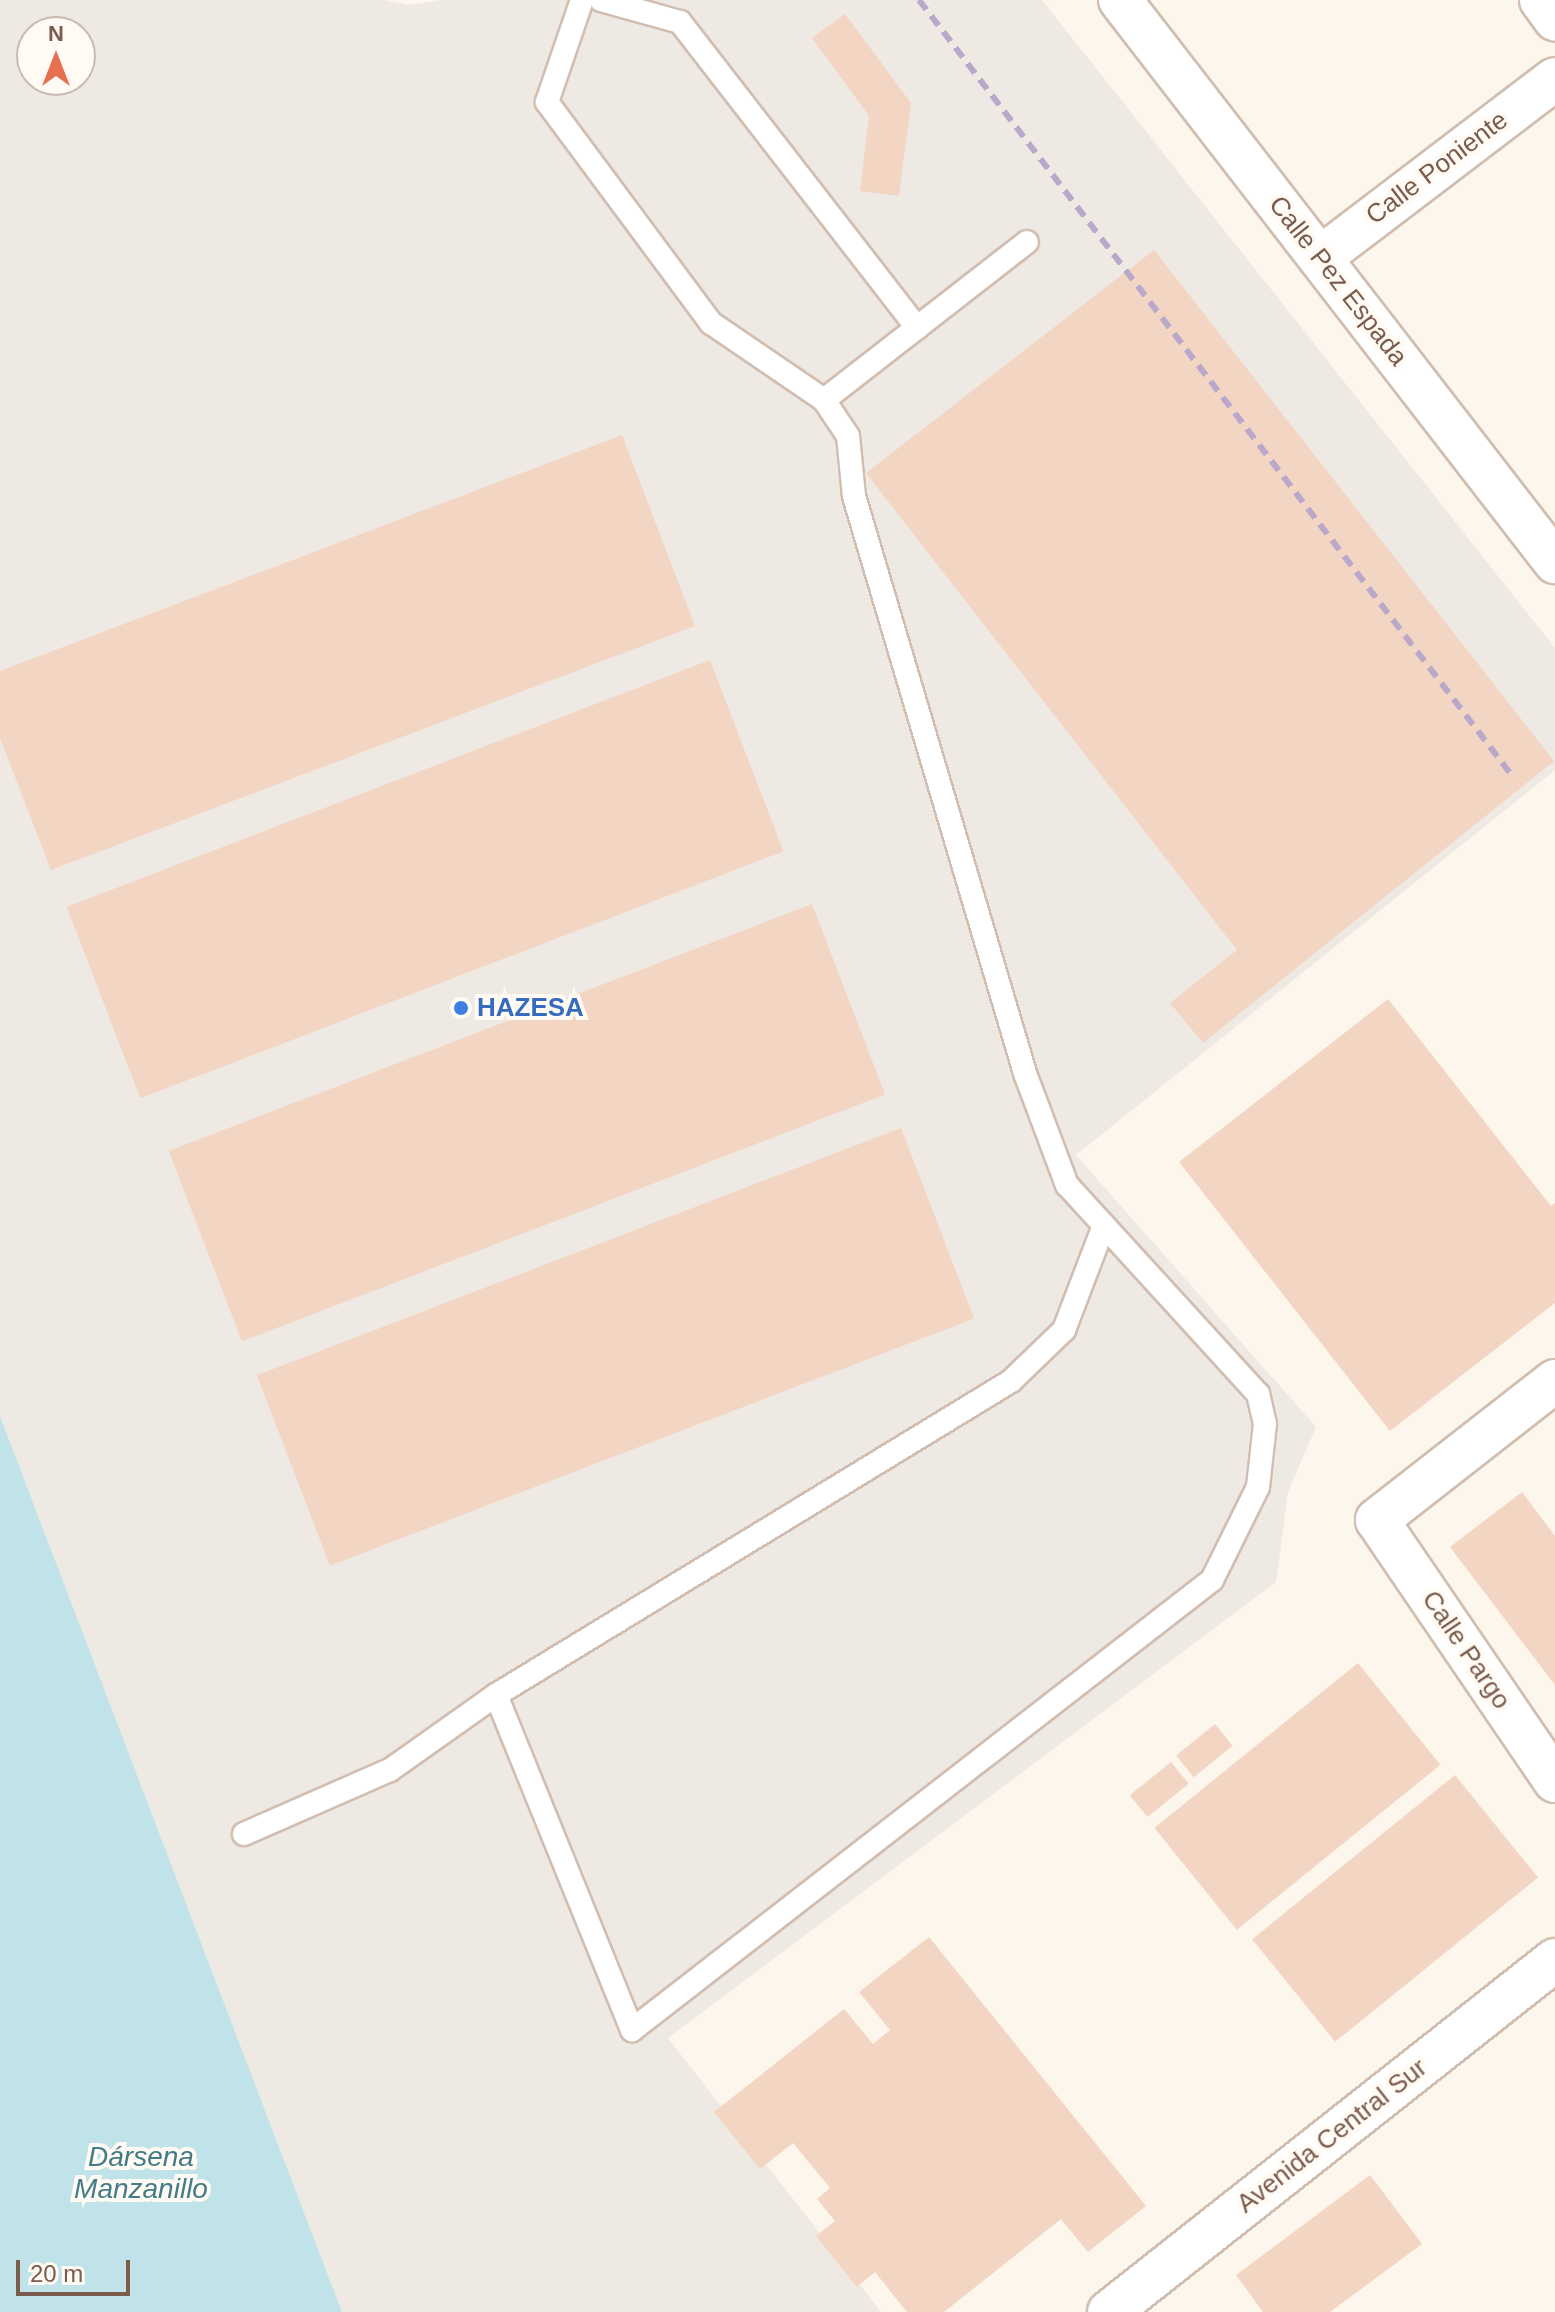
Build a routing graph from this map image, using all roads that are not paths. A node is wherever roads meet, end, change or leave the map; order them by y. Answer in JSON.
{"nodes":[{"id":1,"x":582,"y":0,"type":"edge"},
{"id":2,"x":601,"y":0,"type":"edge"},
{"id":3,"x":1120,"y":0,"type":"edge"},
{"id":4,"x":1541,"y":0,"type":"edge"},
{"id":5,"x":1555,"y":19,"type":"edge"},
{"id":6,"x":1555,"y":79,"type":"edge"},
{"id":7,"x":1027,"y":242,"type":"dead end"},
{"id":8,"x":1320,"y":258,"type":"junction"},
{"id":9,"x":917,"y":328,"type":"junction"},
{"id":10,"x":824,"y":400,"type":"junction"},
{"id":11,"x":1555,"y":562,"type":"edge"},
{"id":12,"x":1104,"y":1225,"type":"junction"},
{"id":13,"x":1555,"y":1381,"type":"edge"},
{"id":14,"x":496,"y":1695,"type":"junction"},
{"id":15,"x":1555,"y":1781,"type":"edge"},
{"id":16,"x":244,"y":1834,"type":"dead end"},
{"id":17,"x":1555,"y":1960,"type":"edge"},
{"id":18,"x":1109,"y":2312,"type":"edge"}],
"edges":[{"from":1,"to":10,"type":"lane"},
{"from":2,"to":9,"type":"lane"},
{"from":3,"to":8,"type":"street","name":"Calle Pez Espada"},
{"from":4,"to":5,"type":"street"},
{"from":6,"to":8,"type":"street","name":"Calle Poniente"},
{"from":7,"to":9,"type":"lane"},
{"from":8,"to":11,"type":"street","name":"Calle Pez Espada"},
{"from":9,"to":10,"type":"lane"},
{"from":10,"to":12,"type":"lane"},
{"from":12,"to":14,"type":"lane"},
{"from":12,"to":14,"type":"lane"},
{"from":13,"to":15,"type":"street","name":"Calle Pargo"},
{"from":14,"to":16,"type":"lane"},
{"from":17,"to":18,"type":"street","name":"Avenida Central Sur"}]}
